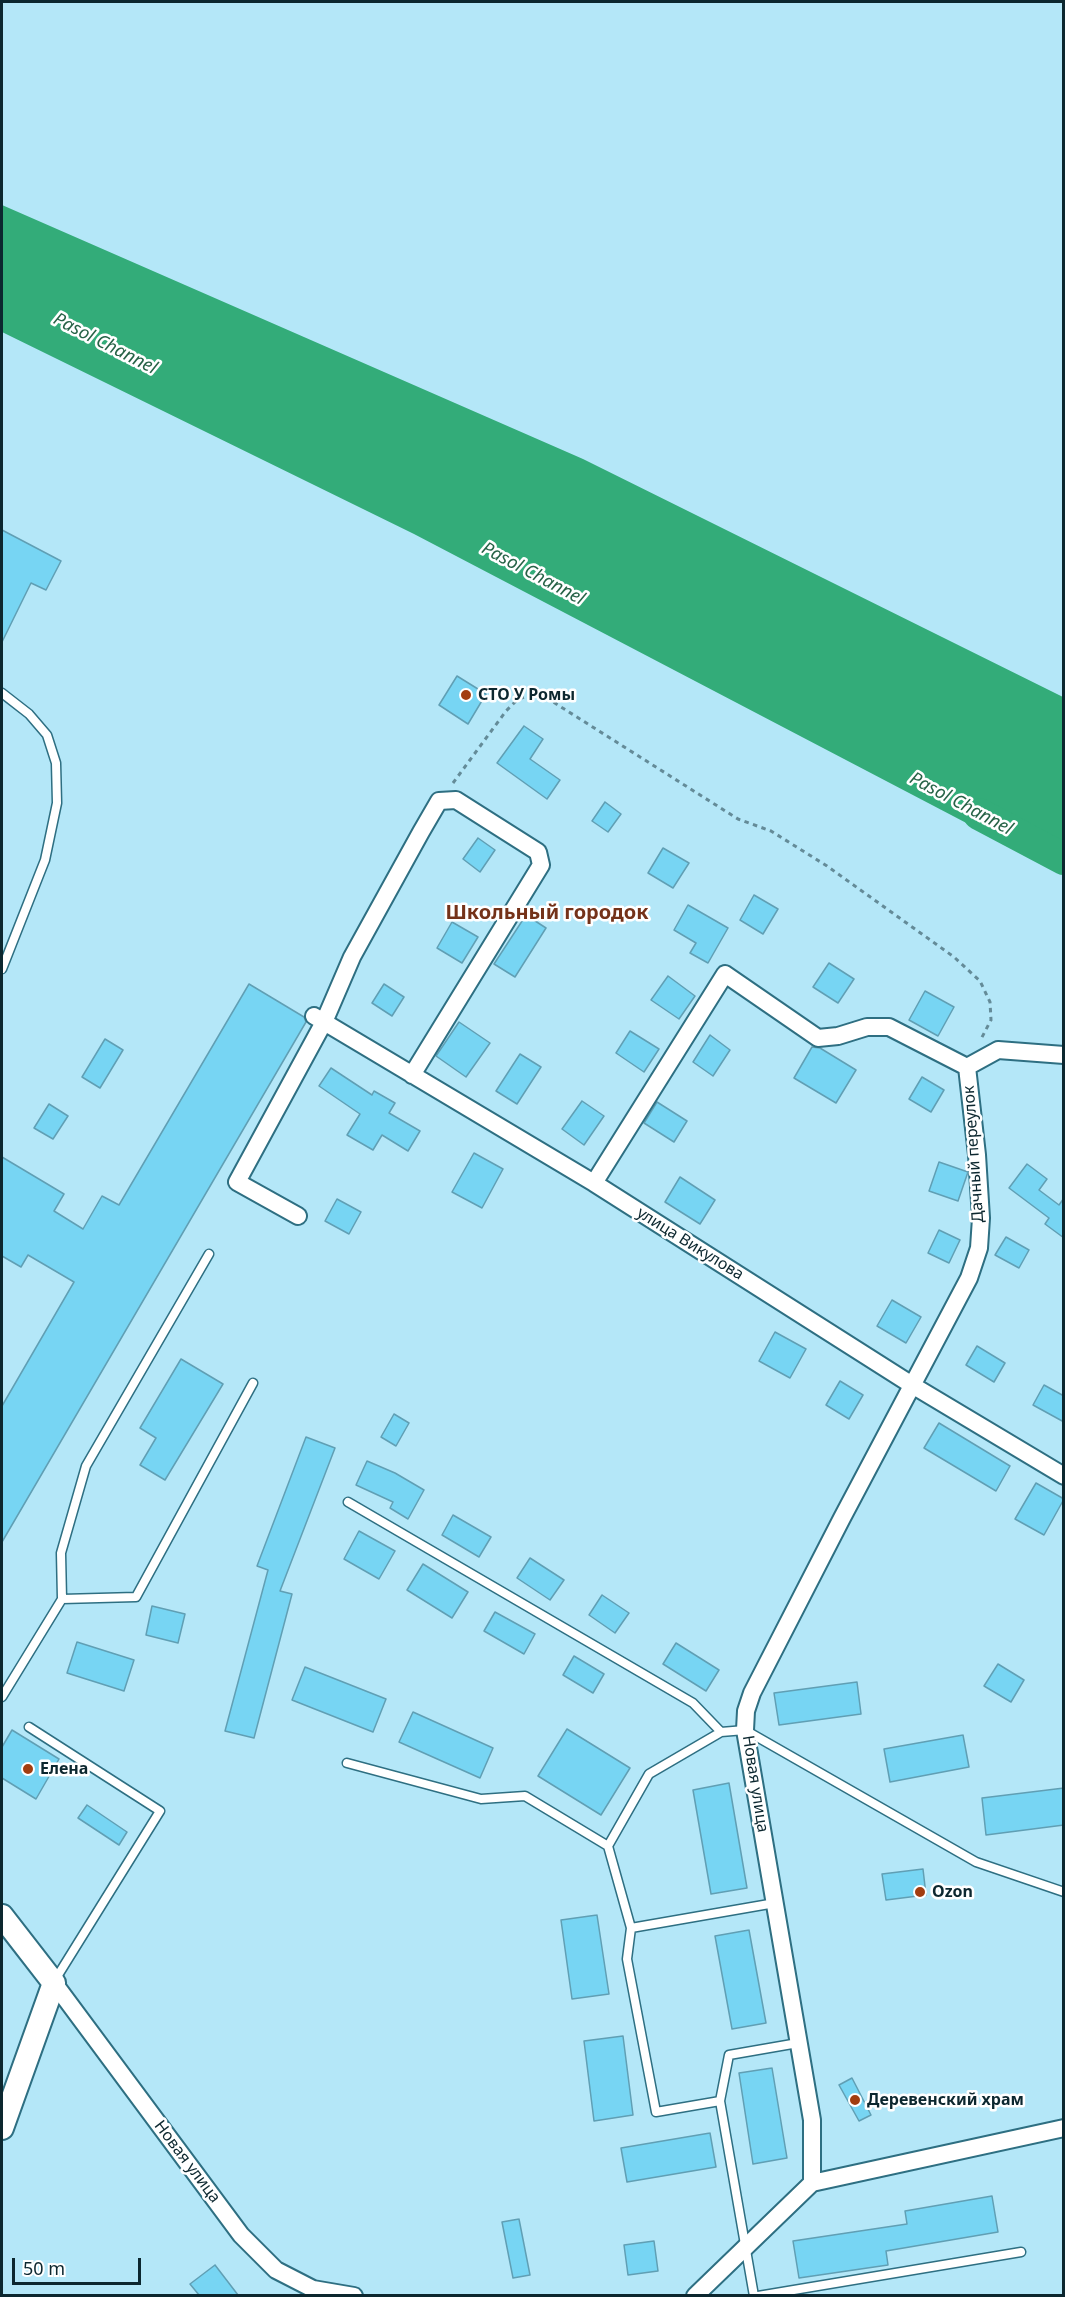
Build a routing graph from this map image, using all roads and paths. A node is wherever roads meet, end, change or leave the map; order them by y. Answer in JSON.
{"nodes":[{"id":1,"x":2,"y":693,"type":"edge"},
{"id":2,"x":439,"y":801,"type":"junction"},
{"id":3,"x":2,"y":969,"type":"edge"},
{"id":4,"x":319,"y":1019,"type":"junction"},
{"id":5,"x":1064,"y":1054,"type":"edge"},
{"id":6,"x":967,"y":1067,"type":"junction"},
{"id":7,"x":412,"y":1075,"type":"junction"},
{"id":8,"x":594,"y":1183,"type":"junction"},
{"id":9,"x":298,"y":1216,"type":"dead end"},
{"id":10,"x":209,"y":1254,"type":"dead end"},
{"id":11,"x":254,"y":1383,"type":"dead end"},
{"id":12,"x":912,"y":1385,"type":"junction"},
{"id":13,"x":1064,"y":1476,"type":"edge"},
{"id":14,"x":348,"y":1502,"type":"dead end"},
{"id":15,"x":62,"y":1599,"type":"junction"},
{"id":16,"x":2,"y":1697,"type":"edge"},
{"id":17,"x":29,"y":1727,"type":"dead end"},
{"id":18,"x":745,"y":1730,"type":"junction"},
{"id":19,"x":721,"y":1732,"type":"junction"},
{"id":20,"x":347,"y":1763,"type":"dead end"},
{"id":21,"x":608,"y":1846,"type":"junction"},
{"id":22,"x":1064,"y":1892,"type":"edge"},
{"id":23,"x":775,"y":1903,"type":"junction"},
{"id":24,"x":2,"y":1916,"type":"edge"},
{"id":25,"x":631,"y":1928,"type":"junction"},
{"id":26,"x":54,"y":1983,"type":"junction"},
{"id":27,"x":798,"y":2043,"type":"junction"},
{"id":28,"x":720,"y":2101,"type":"junction"},
{"id":29,"x":2,"y":2128,"type":"edge"},
{"id":30,"x":1064,"y":2128,"type":"edge"},
{"id":31,"x":812,"y":2183,"type":"junction"},
{"id":32,"x":744,"y":2248,"type":"junction"},
{"id":33,"x":1021,"y":2252,"type":"dead end"},
{"id":34,"x":354,"y":2295,"type":"edge"},
{"id":35,"x":695,"y":2295,"type":"edge"},
{"id":36,"x":756,"y":2295,"type":"edge"}],
"edges":[{"from":1,"to":3,"type":"lane"},
{"from":2,"to":4,"type":"street"},
{"from":2,"to":6,"type":"path"},
{"from":2,"to":7,"type":"street"},
{"from":4,"to":7,"type":"street","name":"улица Викулова"},
{"from":4,"to":9,"type":"street"},
{"from":5,"to":6,"type":"street"},
{"from":6,"to":8,"type":"street","name":"Дачный переулок"},
{"from":6,"to":12,"type":"street","name":"Дачный переулок"},
{"from":7,"to":8,"type":"street","name":"улица Викулова"},
{"from":8,"to":12,"type":"street","name":"улица Викулова"},
{"from":10,"to":15,"type":"lane"},
{"from":11,"to":15,"type":"lane"},
{"from":12,"to":13,"type":"street","name":"улица Викулова"},
{"from":12,"to":18,"type":"street","name":"Новая улица"},
{"from":14,"to":19,"type":"lane"},
{"from":15,"to":16,"type":"lane"},
{"from":17,"to":26,"type":"lane"},
{"from":18,"to":19,"type":"lane"},
{"from":18,"to":22,"type":"lane"},
{"from":18,"to":23,"type":"street","name":"Новая улица"},
{"from":19,"to":21,"type":"lane"},
{"from":20,"to":21,"type":"lane"},
{"from":21,"to":25,"type":"lane"},
{"from":23,"to":25,"type":"lane"},
{"from":23,"to":27,"type":"street","name":"Новая улица"},
{"from":24,"to":26,"type":"street"},
{"from":25,"to":28,"type":"lane"},
{"from":26,"to":29,"type":"street"},
{"from":26,"to":34,"type":"street","name":"Новая улица"},
{"from":27,"to":28,"type":"lane"},
{"from":27,"to":31,"type":"street","name":"Новая улица"},
{"from":28,"to":32,"type":"lane"},
{"from":30,"to":31,"type":"street"},
{"from":31,"to":32,"type":"street"},
{"from":32,"to":35,"type":"street"},
{"from":32,"to":36,"type":"lane"},
{"from":33,"to":36,"type":"lane"}]}
